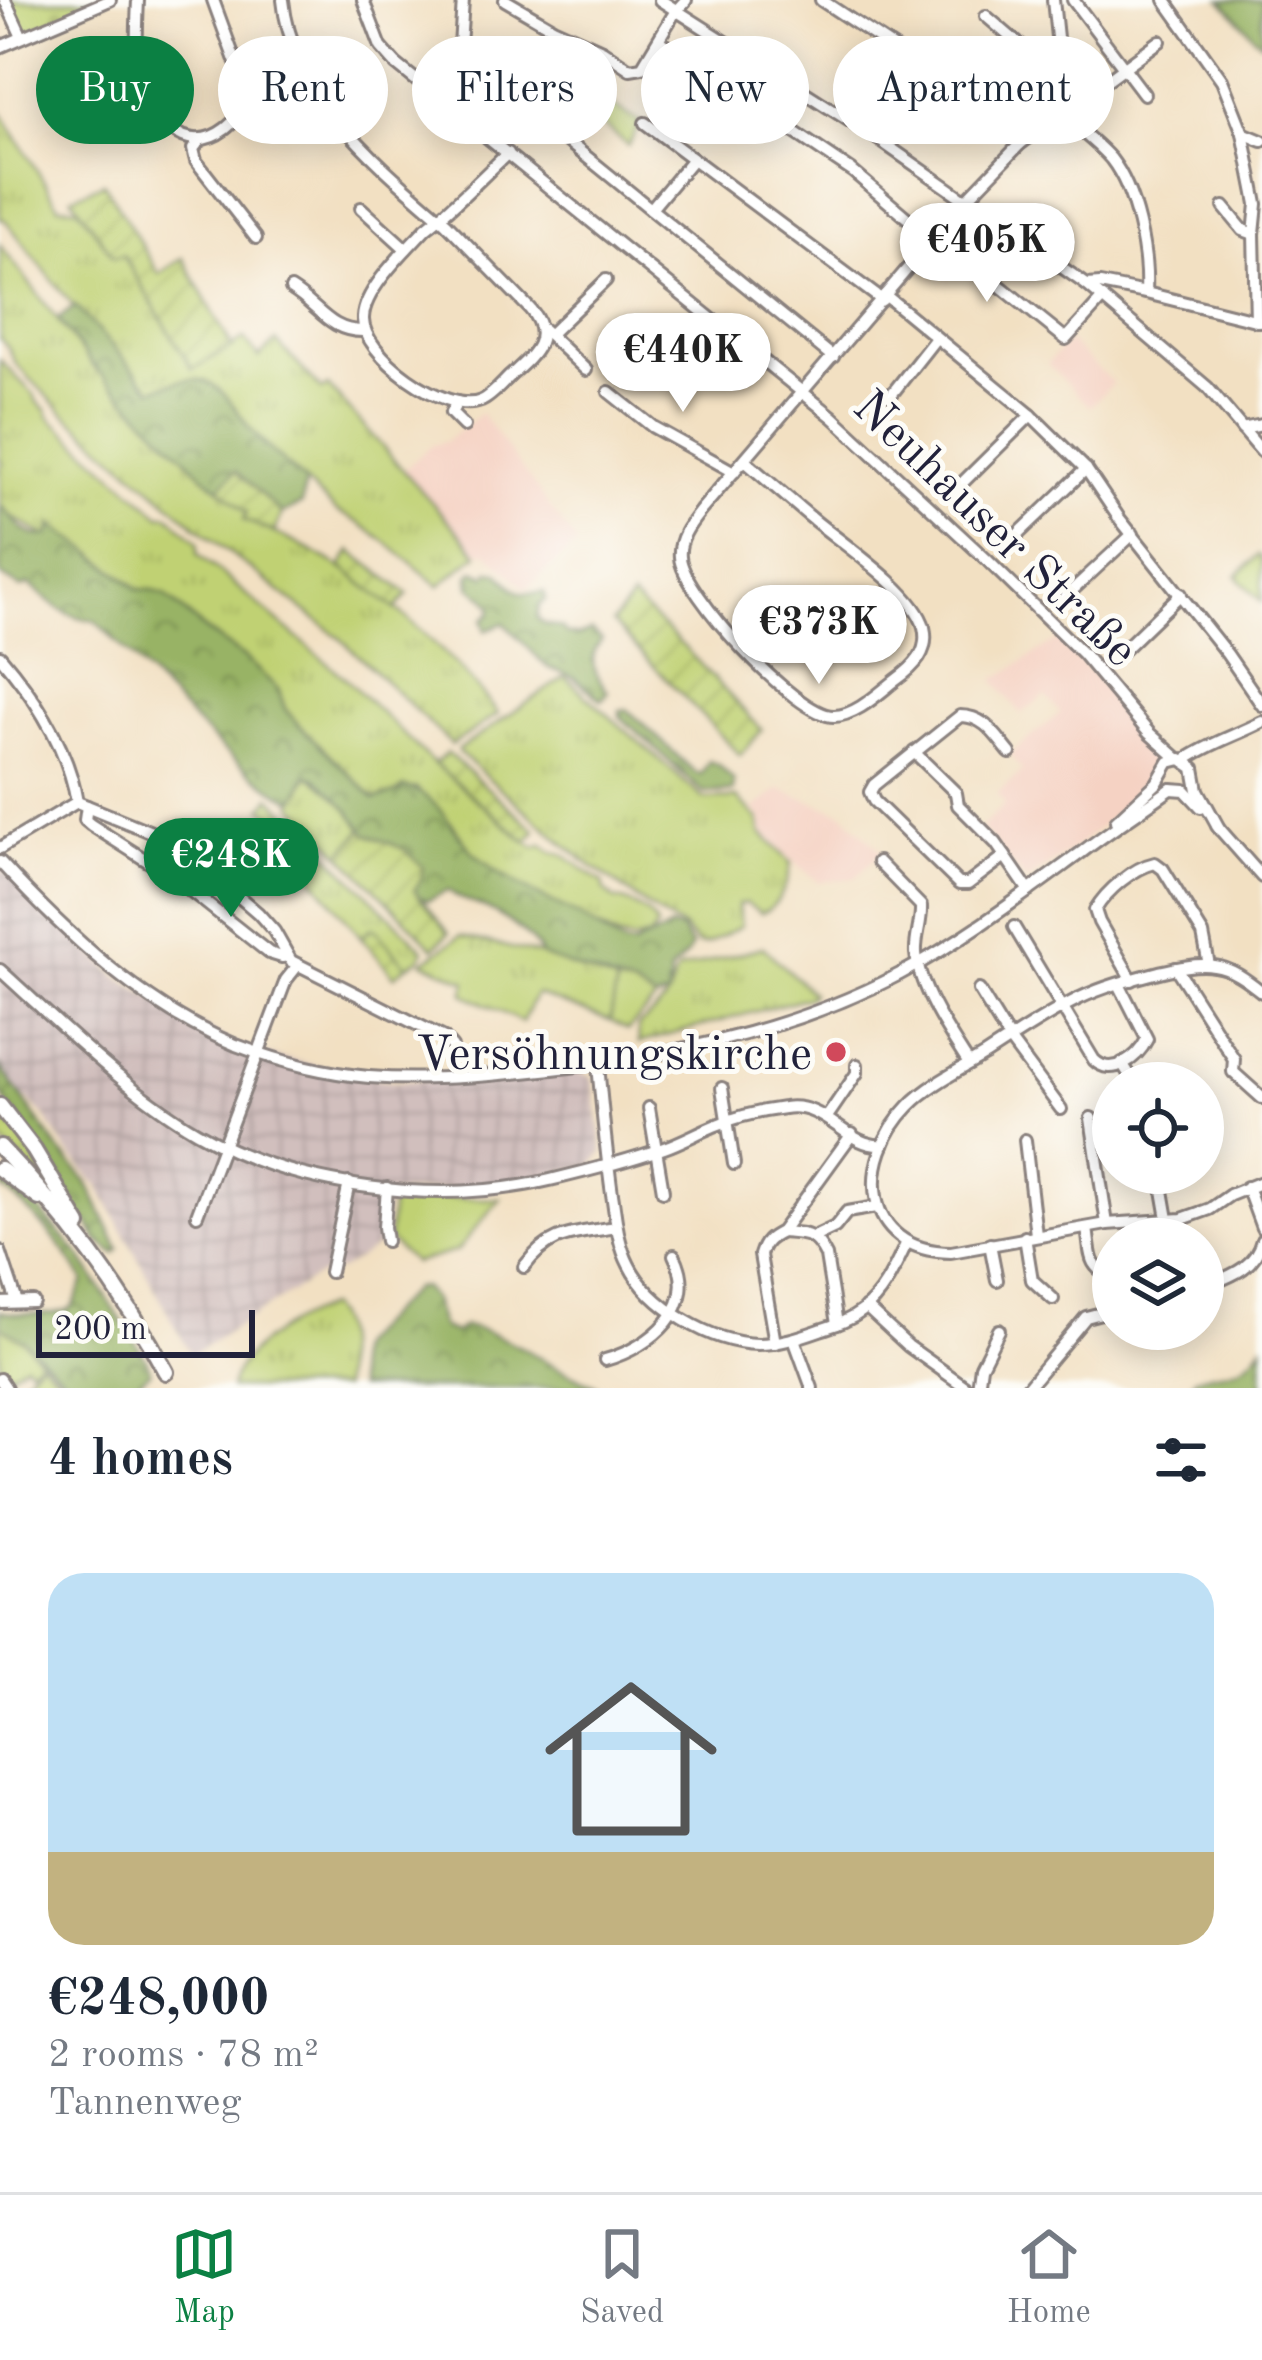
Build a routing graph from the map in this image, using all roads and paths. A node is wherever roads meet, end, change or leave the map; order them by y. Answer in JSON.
{"nodes":[{"id":1,"x":5,"y":0,"type":"edge"},
{"id":2,"x":110,"y":0,"type":"edge"},
{"id":3,"x":138,"y":0,"type":"edge"},
{"id":4,"x":213,"y":0,"type":"edge"},
{"id":5,"x":283,"y":0,"type":"edge"},
{"id":6,"x":363,"y":0,"type":"edge"},
{"id":7,"x":463,"y":0,"type":"edge"},
{"id":8,"x":505,"y":0,"type":"edge"},
{"id":9,"x":660,"y":0,"type":"edge"},
{"id":10,"x":686,"y":0,"type":"edge"},
{"id":11,"x":821,"y":0,"type":"edge"},
{"id":12,"x":1053,"y":0,"type":"edge"},
{"id":13,"x":1073,"y":0,"type":"edge"},
{"id":14,"x":1165,"y":0,"type":"edge"},
{"id":15,"x":675,"y":12,"type":"junction"},
{"id":16,"x":986,"y":16,"type":"dead end"},
{"id":17,"x":226,"y":36,"type":"edge"},
{"id":18,"x":290,"y":36,"type":"edge"},
{"id":19,"x":662,"y":36,"type":"edge"},
{"id":20,"x":1009,"y":36,"type":"edge"},
{"id":21,"x":1057,"y":36,"type":"edge"},
{"id":22,"x":22,"y":37,"type":"junction"},
{"id":23,"x":1160,"y":40,"type":"dead end"},
{"id":24,"x":0,"y":47,"type":"edge"},
{"id":25,"x":1123,"y":66,"type":"junction"},
{"id":26,"x":641,"y":68,"type":"edge"},
{"id":27,"x":1114,"y":73,"type":"edge"},
{"id":28,"x":1144,"y":94,"type":"dead end"},
{"id":29,"x":218,"y":132,"type":"edge"},
{"id":30,"x":1243,"y":133,"type":"junction"},
{"id":31,"x":202,"y":139,"type":"junction"},
{"id":32,"x":1262,"y":141,"type":"edge"},
{"id":33,"x":809,"y":142,"type":"edge"},
{"id":34,"x":362,"y":144,"type":"edge"},
{"id":35,"x":672,"y":144,"type":"edge"},
{"id":36,"x":1098,"y":144,"type":"edge"},
{"id":37,"x":1020,"y":145,"type":"joint"},
{"id":38,"x":508,"y":153,"type":"junction"},
{"id":39,"x":692,"y":160,"type":"junction"},
{"id":40,"x":967,"y":199,"type":"junction"},
{"id":41,"x":1260,"y":205,"type":"edge"},
{"id":42,"x":1224,"y":207,"type":"dead end"},
{"id":43,"x":361,"y":208,"type":"dead end"},
{"id":44,"x":651,"y":209,"type":"junction"},
{"id":45,"x":439,"y":216,"type":"junction"},
{"id":46,"x":1254,"y":234,"type":"junction"},
{"id":47,"x":935,"y":237,"type":"junction"},
{"id":48,"x":256,"y":238,"type":"dead end"},
{"id":49,"x":406,"y":250,"type":"junction"},
{"id":50,"x":606,"y":280,"type":"dead end"},
{"id":51,"x":1087,"y":285,"type":"junction"},
{"id":52,"x":291,"y":289,"type":"dead end"},
{"id":53,"x":1145,"y":293,"type":"junction"},
{"id":54,"x":884,"y":298,"type":"junction"},
{"id":55,"x":1103,"y":298,"type":"junction"},
{"id":56,"x":1259,"y":321,"type":"edge"},
{"id":57,"x":546,"y":331,"type":"junction"},
{"id":58,"x":364,"y":332,"type":"junction"},
{"id":59,"x":936,"y":338,"type":"junction"},
{"id":60,"x":833,"y":357,"type":"junction"},
{"id":61,"x":586,"y":370,"type":"dead end"},
{"id":62,"x":609,"y":392,"type":"dead end"},
{"id":63,"x":804,"y":393,"type":"junction"},
{"id":64,"x":891,"y":395,"type":"dead end"},
{"id":65,"x":454,"y":408,"type":"junction"},
{"id":66,"x":1031,"y":416,"type":"junction"},
{"id":67,"x":1262,"y":425,"type":"edge"},
{"id":68,"x":464,"y":426,"type":"dead end"},
{"id":69,"x":1242,"y":429,"type":"junction"},
{"id":70,"x":1262,"y":452,"type":"edge"},
{"id":71,"x":745,"y":461,"type":"junction"},
{"id":72,"x":1086,"y":469,"type":"junction"},
{"id":73,"x":734,"y":472,"type":"junction"},
{"id":74,"x":953,"y":492,"type":"dead end"},
{"id":75,"x":1133,"y":534,"type":"junction"},
{"id":76,"x":1012,"y":540,"type":"dead end"},
{"id":77,"x":1181,"y":594,"type":"junction"},
{"id":78,"x":1064,"y":598,"type":"dead end"},
{"id":79,"x":1121,"y":652,"type":"dead end"},
{"id":80,"x":0,"y":656,"type":"edge"},
{"id":81,"x":1262,"y":705,"type":"edge"},
{"id":82,"x":1262,"y":722,"type":"edge"},
{"id":83,"x":914,"y":752,"type":"junction"},
{"id":84,"x":1010,"y":754,"type":"dead end"},
{"id":85,"x":1179,"y":774,"type":"junction"},
{"id":86,"x":82,"y":804,"type":"junction"},
{"id":87,"x":0,"y":848,"type":"edge"},
{"id":88,"x":1005,"y":856,"type":"junction"},
{"id":89,"x":0,"y":862,"type":"edge"},
{"id":90,"x":878,"y":862,"type":"dead end"},
{"id":91,"x":1262,"y":877,"type":"edge"},
{"id":92,"x":1029,"y":891,"type":"junction"},
{"id":93,"x":1014,"y":927,"type":"dead end"},
{"id":94,"x":292,"y":961,"type":"junction"},
{"id":95,"x":918,"y":963,"type":"junction"},
{"id":96,"x":1209,"y":965,"type":"junction"},
{"id":97,"x":1176,"y":968,"type":"junction"},
{"id":98,"x":0,"y":970,"type":"edge"},
{"id":99,"x":1125,"y":982,"type":"junction"},
{"id":100,"x":980,"y":990,"type":"dead end"},
{"id":101,"x":1262,"y":992,"type":"edge"},
{"id":102,"x":1063,"y":1007,"type":"junction"},
{"id":103,"x":1009,"y":1039,"type":"junction"},
{"id":104,"x":452,"y":1047,"type":"dead end"},
{"id":105,"x":260,"y":1053,"type":"junction"},
{"id":106,"x":1097,"y":1062,"type":"edge"},
{"id":107,"x":1125,"y":1062,"type":"edge"},
{"id":108,"x":969,"y":1064,"type":"junction"},
{"id":109,"x":598,"y":1065,"type":"junction"},
{"id":110,"x":857,"y":1065,"type":"dead end"},
{"id":111,"x":722,"y":1088,"type":"dead end"},
{"id":112,"x":1262,"y":1098,"type":"edge"},
{"id":113,"x":0,"y":1106,"type":"edge"},
{"id":114,"x":649,"y":1108,"type":"dead end"},
{"id":115,"x":1061,"y":1109,"type":"dead end"},
{"id":116,"x":827,"y":1118,"type":"junction"},
{"id":117,"x":1091,"y":1118,"type":"dead end"},
{"id":118,"x":728,"y":1120,"type":"junction"},
{"id":119,"x":852,"y":1134,"type":"junction"},
{"id":120,"x":1025,"y":1140,"type":"dead end"},
{"id":121,"x":883,"y":1144,"type":"junction"},
{"id":122,"x":224,"y":1146,"type":"junction"},
{"id":123,"x":0,"y":1148,"type":"edge"},
{"id":124,"x":656,"y":1151,"type":"junction"},
{"id":125,"x":607,"y":1163,"type":"junction"},
{"id":126,"x":734,"y":1164,"type":"dead end"},
{"id":127,"x":0,"y":1168,"type":"edge"},
{"id":128,"x":1262,"y":1182,"type":"edge"},
{"id":129,"x":349,"y":1183,"type":"junction"},
{"id":130,"x":1247,"y":1187,"type":"junction"},
{"id":131,"x":387,"y":1188,"type":"junction"},
{"id":132,"x":663,"y":1191,"type":"dead end"},
{"id":133,"x":877,"y":1207,"type":"junction"},
{"id":134,"x":63,"y":1215,"type":"junction"},
{"id":135,"x":197,"y":1215,"type":"dead end"},
{"id":136,"x":1106,"y":1218,"type":"edge"},
{"id":137,"x":1177,"y":1218,"type":"edge"},
{"id":138,"x":616,"y":1226,"type":"junction"},
{"id":139,"x":1092,"y":1227,"type":"edge"},
{"id":140,"x":1087,"y":1228,"type":"junction"},
{"id":141,"x":1262,"y":1228,"type":"edge"},
{"id":142,"x":781,"y":1232,"type":"junction"},
{"id":143,"x":1030,"y":1236,"type":"junction"},
{"id":144,"x":814,"y":1237,"type":"junction"},
{"id":145,"x":1262,"y":1240,"type":"edge"},
{"id":146,"x":386,"y":1241,"type":"dead end"},
{"id":147,"x":907,"y":1242,"type":"junction"},
{"id":148,"x":990,"y":1244,"type":"junction"},
{"id":149,"x":88,"y":1246,"type":"junction"},
{"id":150,"x":0,"y":1251,"type":"edge"},
{"id":151,"x":674,"y":1255,"type":"dead end"},
{"id":152,"x":1092,"y":1263,"type":"edge"},
{"id":153,"x":524,"y":1267,"type":"dead end"},
{"id":154,"x":329,"y":1272,"type":"dead end"},
{"id":155,"x":1224,"y":1279,"type":"edge"},
{"id":156,"x":997,"y":1280,"type":"dead end"},
{"id":157,"x":1053,"y":1299,"type":"dead end"},
{"id":158,"x":17,"y":1302,"type":"junction"},
{"id":159,"x":33,"y":1302,"type":"dead end"},
{"id":160,"x":0,"y":1303,"type":"edge"},
{"id":161,"x":866,"y":1307,"type":"junction"},
{"id":162,"x":674,"y":1311,"type":"junction"},
{"id":163,"x":1092,"y":1316,"type":"edge"},
{"id":164,"x":837,"y":1324,"type":"junction"},
{"id":165,"x":999,"y":1330,"type":"dead end"},
{"id":166,"x":794,"y":1339,"type":"junction"},
{"id":167,"x":775,"y":1343,"type":"junction"},
{"id":168,"x":605,"y":1360,"type":"dead end"},
{"id":169,"x":0,"y":1379,"type":"edge"},
{"id":170,"x":170,"y":1379,"type":"edge"},
{"id":171,"x":6,"y":1388,"type":"edge"},
{"id":172,"x":812,"y":1388,"type":"edge"},
{"id":173,"x":967,"y":1388,"type":"edge"},
{"id":174,"x":978,"y":1388,"type":"edge"},
{"id":175,"x":1027,"y":1388,"type":"edge"}],
"edges":[{"from":1,"to":22,"type":"street"},
{"from":2,"to":22,"type":"street"},
{"from":3,"to":31,"type":"street"},
{"from":4,"to":17,"type":"street"},
{"from":5,"to":18,"type":"street"},
{"from":6,"to":38,"type":"street","name":"Neuhauser Straße"},
{"from":7,"to":44,"type":"street"},
{"from":8,"to":26,"type":"street"},
{"from":9,"to":15,"type":"street"},
{"from":10,"to":15,"type":"street"},
{"from":11,"to":37,"type":"street"},
{"from":12,"to":21,"type":"street"},
{"from":13,"to":25,"type":"street"},
{"from":14,"to":30,"type":"street"},
{"from":15,"to":19,"type":"street"},
{"from":15,"to":40,"type":"street"},
{"from":16,"to":20,"type":"street"},
{"from":22,"to":24,"type":"street"},
{"from":23,"to":25,"type":"street"},
{"from":25,"to":27,"type":"street"},
{"from":25,"to":28,"type":"street"},
{"from":29,"to":31,"type":"street"},
{"from":30,"to":32,"type":"street"},
{"from":30,"to":41,"type":"street"},
{"from":31,"to":48,"type":"street"},
{"from":33,"to":47,"type":"street"},
{"from":34,"to":45,"type":"street"},
{"from":35,"to":39,"type":"street"},
{"from":36,"to":53,"type":"street"},
{"from":37,"to":40,"type":"street"},
{"from":38,"to":45,"type":"street"},
{"from":38,"to":63,"type":"street","name":"Neuhauser Straße"},
{"from":39,"to":44,"type":"street"},
{"from":39,"to":54,"type":"street"},
{"from":40,"to":47,"type":"street"},
{"from":40,"to":51,"type":"street"},
{"from":41,"to":46,"type":"street"},
{"from":42,"to":46,"type":"street"},
{"from":43,"to":49,"type":"street"},
{"from":44,"to":60,"type":"street"},
{"from":45,"to":49,"type":"street"},
{"from":45,"to":57,"type":"street"},
{"from":46,"to":56,"type":"street"},
{"from":47,"to":54,"type":"street"},
{"from":47,"to":55,"type":"street"},
{"from":49,"to":58,"type":"street"},
{"from":50,"to":57,"type":"street"},
{"from":51,"to":53,"type":"street"},
{"from":51,"to":55,"type":"street"},
{"from":52,"to":58,"type":"street"},
{"from":53,"to":56,"type":"street"},
{"from":54,"to":59,"type":"street"},
{"from":54,"to":60,"type":"street"},
{"from":55,"to":69,"type":"street"},
{"from":57,"to":61,"type":"street"},
{"from":57,"to":65,"type":"street"},
{"from":58,"to":65,"type":"street"},
{"from":59,"to":64,"type":"street"},
{"from":59,"to":66,"type":"street"},
{"from":60,"to":63,"type":"street"},
{"from":62,"to":73,"type":"street"},
{"from":63,"to":71,"type":"street"},
{"from":63,"to":85,"type":"street","name":"Neuhauser Straße"},
{"from":65,"to":68,"type":"street"},
{"from":66,"to":72,"type":"street"},
{"from":66,"to":74,"type":"street"},
{"from":67,"to":69,"type":"street"},
{"from":69,"to":70,"type":"street"},
{"from":71,"to":73,"type":"street"},
{"from":71,"to":73,"type":"street"},
{"from":72,"to":75,"type":"street"},
{"from":72,"to":76,"type":"street"},
{"from":75,"to":77,"type":"street"},
{"from":75,"to":78,"type":"street"},
{"from":77,"to":79,"type":"street"},
{"from":77,"to":81,"type":"street"},
{"from":80,"to":86,"type":"street"},
{"from":82,"to":85,"type":"street"},
{"from":83,"to":84,"type":"street"},
{"from":83,"to":88,"type":"street"},
{"from":83,"to":88,"type":"street"},
{"from":85,"to":91,"type":"street","name":"Neuhauser Straße"},
{"from":85,"to":92,"type":"street"},
{"from":86,"to":87,"type":"street"},
{"from":86,"to":94,"type":"street"},
{"from":86,"to":94,"type":"street"},
{"from":88,"to":92,"type":"street"},
{"from":89,"to":105,"type":"street"},
{"from":90,"to":95,"type":"street"},
{"from":92,"to":95,"type":"street"},
{"from":93,"to":102,"type":"street"},
{"from":94,"to":104,"type":"street"},
{"from":94,"to":105,"type":"street"},
{"from":95,"to":108,"type":"street"},
{"from":95,"to":109,"type":"street"},
{"from":96,"to":97,"type":"street"},
{"from":96,"to":99,"type":"street"},
{"from":96,"to":101,"type":"street"},
{"from":97,"to":99,"type":"street"},
{"from":97,"to":112,"type":"street"},
{"from":98,"to":122,"type":"street"},
{"from":99,"to":102,"type":"street"},
{"from":99,"to":107,"type":"street"},
{"from":100,"to":103,"type":"street"},
{"from":102,"to":103,"type":"street"},
{"from":102,"to":106,"type":"street"},
{"from":103,"to":108,"type":"street"},
{"from":103,"to":115,"type":"street"},
{"from":105,"to":109,"type":"street"},
{"from":105,"to":122,"type":"street"},
{"from":108,"to":121,"type":"street"},
{"from":109,"to":125,"type":"street"},
{"from":110,"to":116,"type":"street"},
{"from":111,"to":118,"type":"street"},
{"from":113,"to":149,"type":"main road"},
{"from":114,"to":124,"type":"street"},
{"from":116,"to":118,"type":"street"},
{"from":116,"to":119,"type":"street"},
{"from":117,"to":136,"type":"street"},
{"from":118,"to":124,"type":"street"},
{"from":118,"to":126,"type":"street"},
{"from":119,"to":121,"type":"street"},
{"from":119,"to":142,"type":"street"},
{"from":120,"to":143,"type":"street"},
{"from":121,"to":133,"type":"street"},
{"from":122,"to":129,"type":"street"},
{"from":122,"to":135,"type":"street"},
{"from":123,"to":134,"type":"main road"},
{"from":124,"to":125,"type":"street"},
{"from":124,"to":132,"type":"street"},
{"from":125,"to":131,"type":"street"},
{"from":125,"to":138,"type":"street"},
{"from":127,"to":134,"type":"main road"},
{"from":128,"to":130,"type":"street"},
{"from":129,"to":131,"type":"street"},
{"from":129,"to":154,"type":"street"},
{"from":130,"to":137,"type":"street"},
{"from":130,"to":141,"type":"street"},
{"from":131,"to":146,"type":"street"},
{"from":133,"to":144,"type":"street"},
{"from":133,"to":147,"type":"street"},
{"from":134,"to":149,"type":"main road"},
{"from":138,"to":153,"type":"street"},
{"from":138,"to":162,"type":"street"},
{"from":139,"to":140,"type":"street"},
{"from":140,"to":143,"type":"street"},
{"from":140,"to":152,"type":"street"},
{"from":142,"to":144,"type":"street"},
{"from":142,"to":167,"type":"street"},
{"from":143,"to":148,"type":"street"},
{"from":143,"to":157,"type":"street"},
{"from":144,"to":164,"type":"street"},
{"from":145,"to":155,"type":"street"},
{"from":147,"to":148,"type":"street"},
{"from":147,"to":161,"type":"street"},
{"from":148,"to":156,"type":"street"},
{"from":149,"to":170,"type":"main road"},
{"from":150,"to":158,"type":"street"},
{"from":151,"to":162,"type":"street"},
{"from":158,"to":159,"type":"street"},
{"from":158,"to":160,"type":"street"},
{"from":161,"to":164,"type":"street"},
{"from":161,"to":173,"type":"street"},
{"from":162,"to":167,"type":"street"},
{"from":162,"to":168,"type":"street"},
{"from":163,"to":175,"type":"street"},
{"from":164,"to":166,"type":"street"},
{"from":165,"to":174,"type":"street"},
{"from":166,"to":167,"type":"street"},
{"from":166,"to":172,"type":"street"},
{"from":169,"to":171,"type":"street"}]}
